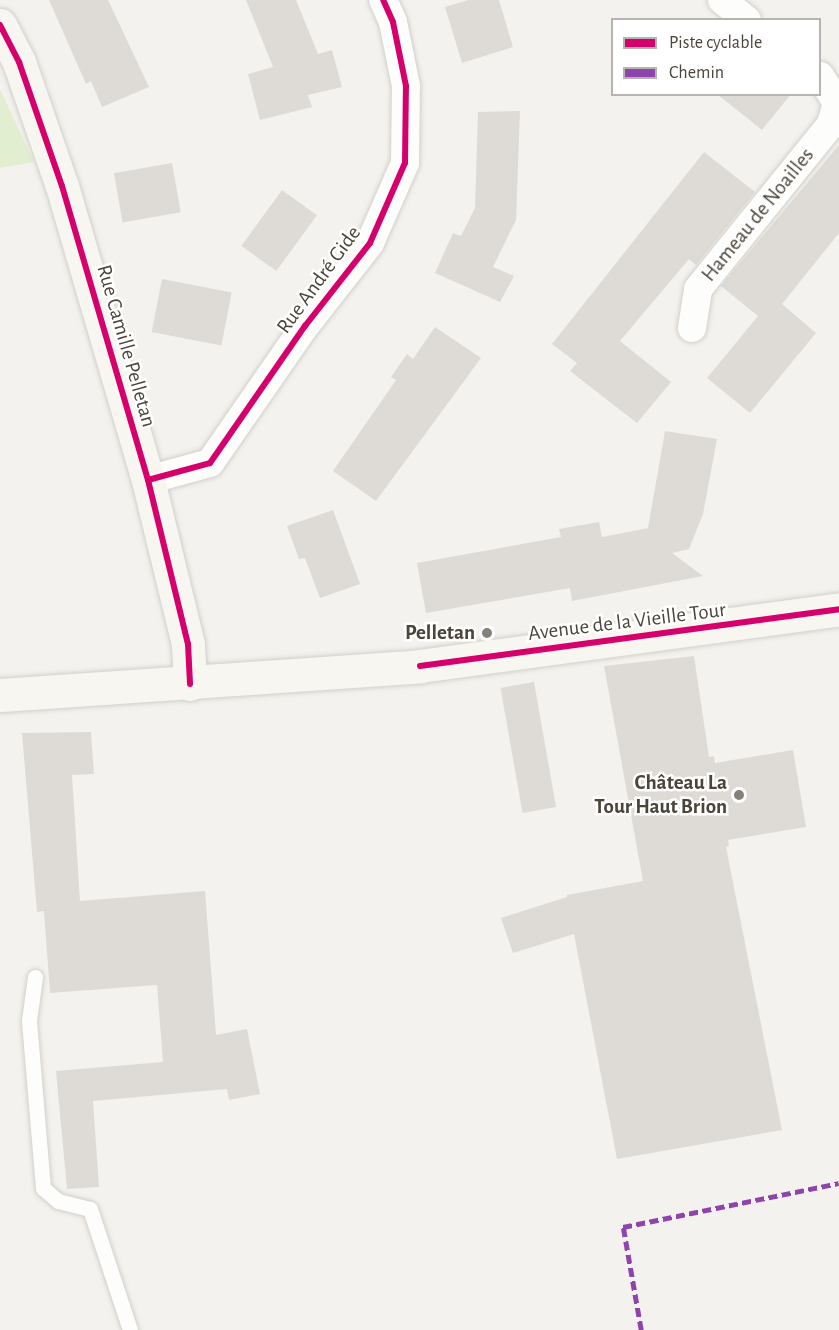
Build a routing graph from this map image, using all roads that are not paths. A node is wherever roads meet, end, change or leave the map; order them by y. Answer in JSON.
{"nodes":[{"id":1,"x":383,"y":0,"type":"edge"},
{"id":2,"x":722,"y":0,"type":"edge"},
{"id":3,"x":744,"y":18,"type":"edge"},
{"id":4,"x":0,"y":25,"type":"edge"},
{"id":5,"x":821,"y":79,"type":"edge"},
{"id":6,"x":692,"y":328,"type":"dead end"},
{"id":7,"x":148,"y":480,"type":"junction"},
{"id":8,"x":839,"y":609,"type":"edge"},
{"id":9,"x":190,"y":684,"type":"junction"},
{"id":10,"x":0,"y":695,"type":"edge"},
{"id":11,"x":35,"y":977,"type":"dead end"},
{"id":12,"x":130,"y":1330,"type":"edge"}],
"edges":[{"from":1,"to":7,"type":"street","name":"Rue André Gide"},
{"from":2,"to":3,"type":"street"},
{"from":4,"to":7,"type":"street","name":"Rue Camille Pelletan"},
{"from":5,"to":6,"type":"street","name":"Hameau de Noailles"},
{"from":7,"to":9,"type":"street","name":"Rue Camille Pelletan"},
{"from":8,"to":9,"type":"street","name":"Avenue de la Vieille Tour"},
{"from":9,"to":10,"type":"street","name":"Avenue de la Vieille Tour"},
{"from":11,"to":12,"type":"lane"}]}
